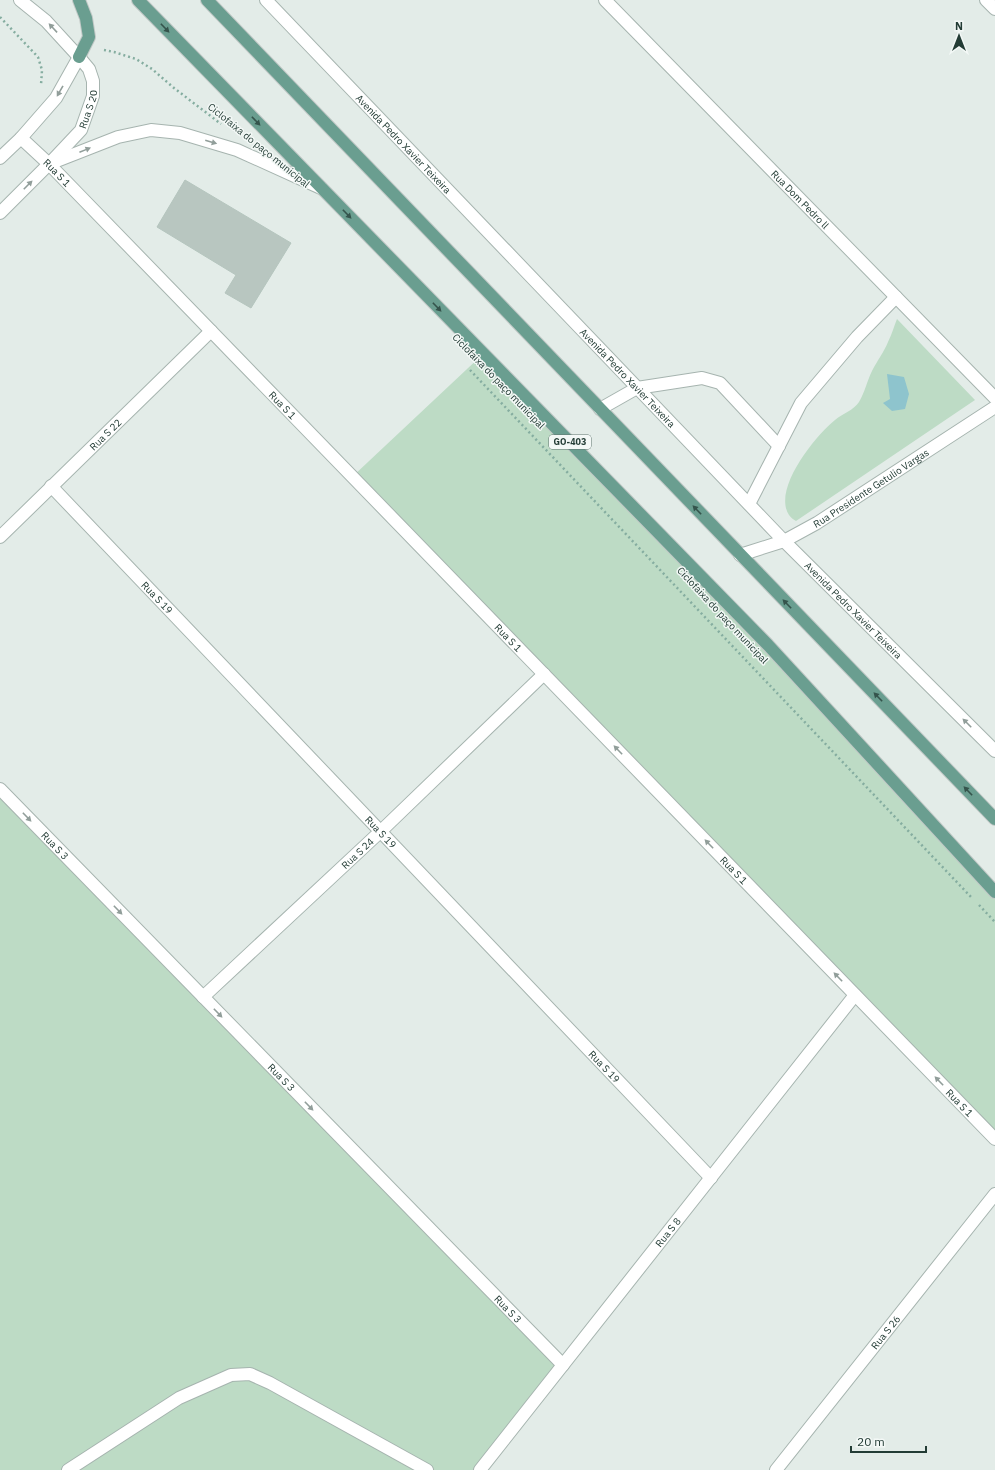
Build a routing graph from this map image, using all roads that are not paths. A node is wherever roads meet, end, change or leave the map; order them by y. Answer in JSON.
{"nodes":[{"id":1,"x":20,"y":0,"type":"edge"},
{"id":2,"x":79,"y":0,"type":"edge"},
{"id":3,"x":138,"y":0,"type":"edge"},
{"id":4,"x":207,"y":0,"type":"edge"},
{"id":5,"x":266,"y":0,"type":"edge"},
{"id":6,"x":606,"y":0,"type":"edge"},
{"id":7,"x":986,"y":0,"type":"edge"},
{"id":8,"x":995,"y":9,"type":"edge"},
{"id":9,"x":79,"y":57,"type":"junction"},
{"id":10,"x":21,"y":138,"type":"junction"},
{"id":11,"x":0,"y":158,"type":"edge"},
{"id":12,"x":49,"y":164,"type":"junction"},
{"id":13,"x":322,"y":188,"type":"junction"},
{"id":14,"x":0,"y":213,"type":"edge"},
{"id":15,"x":896,"y":297,"type":"junction"},
{"id":16,"x":211,"y":331,"type":"junction"},
{"id":17,"x":637,"y":388,"type":"junction"},
{"id":18,"x":995,"y":398,"type":"edge"},
{"id":19,"x":995,"y":407,"type":"edge"},
{"id":20,"x":600,"y":409,"type":"junction"},
{"id":21,"x":778,"y":446,"type":"junction"},
{"id":22,"x":51,"y":486,"type":"junction"},
{"id":23,"x":748,"y":504,"type":"junction"},
{"id":24,"x":0,"y":537,"type":"edge"},
{"id":25,"x":784,"y":541,"type":"junction"},
{"id":26,"x":740,"y":555,"type":"junction"},
{"id":27,"x":544,"y":674,"type":"junction"},
{"id":28,"x":995,"y":751,"type":"edge"},
{"id":29,"x":0,"y":789,"type":"edge"},
{"id":30,"x":995,"y":819,"type":"edge"},
{"id":31,"x":381,"y":830,"type":"junction"},
{"id":32,"x":995,"y":892,"type":"edge"},
{"id":33,"x":855,"y":995,"type":"junction"},
{"id":34,"x":203,"y":997,"type":"junction"},
{"id":35,"x":995,"y":1139,"type":"edge"},
{"id":36,"x":711,"y":1178,"type":"junction"},
{"id":37,"x":995,"y":1194,"type":"edge"},
{"id":38,"x":562,"y":1365,"type":"junction"},
{"id":39,"x":68,"y":1470,"type":"edge"},
{"id":40,"x":427,"y":1470,"type":"edge"},
{"id":41,"x":480,"y":1470,"type":"edge"},
{"id":42,"x":776,"y":1470,"type":"edge"}],
"edges":[{"from":9,"to":1,"type":"street","name":"Rua S 20","one_way":true},
{"from":2,"to":9,"type":"main road"},
{"from":3,"to":13,"type":"main road","number":"GO-403","one_way":true},
{"from":4,"to":20,"type":"main road"},
{"from":5,"to":17,"type":"street","name":"Avenida Pedro Xavier Teixeira"},
{"from":6,"to":15,"type":"street","name":"Rua Dom Pedro ll"},
{"from":7,"to":8,"type":"street"},
{"from":9,"to":10,"type":"street","one_way":true},
{"from":9,"to":12,"type":"street","name":"Rua S 20"},
{"from":10,"to":11,"type":"street"},
{"from":10,"to":12,"type":"street","name":"Rua S 1"},
{"from":12,"to":13,"type":"street","one_way":true},
{"from":14,"to":12,"type":"street","name":"Rua S 20","one_way":true},
{"from":12,"to":16,"type":"street","name":"Rua S 1"},
{"from":13,"to":32,"type":"main road","number":"GO-403","one_way":true},
{"from":15,"to":18,"type":"street","name":"Rua Dom Pedro ll"},
{"from":15,"to":21,"type":"street"},
{"from":16,"to":22,"type":"street","name":"Rua S 22"},
{"from":16,"to":27,"type":"street","name":"Rua S 1"},
{"from":17,"to":20,"type":"street"},
{"from":17,"to":21,"type":"street"},
{"from":17,"to":23,"type":"street","name":"Avenida Pedro Xavier Teixeira"},
{"from":19,"to":25,"type":"street","name":"Rua Presidente Getulio Vargas"},
{"from":26,"to":20,"type":"main road","one_way":true},
{"from":21,"to":23,"type":"street"},
{"from":22,"to":24,"type":"street","name":"Rua S 22"},
{"from":22,"to":31,"type":"street","name":"Rua S 19"},
{"from":23,"to":25,"type":"street","name":"Avenida Pedro Xavier Teixeira"},
{"from":25,"to":26,"type":"street","name":"Rua Presidente Getulio Vargas"},
{"from":28,"to":25,"type":"street","name":"Avenida Pedro Xavier Teixeira","one_way":true},
{"from":30,"to":26,"type":"main road","one_way":true},
{"from":27,"to":31,"type":"street","name":"Rua S 24"},
{"from":33,"to":27,"type":"street","name":"Rua S 1","one_way":true},
{"from":29,"to":34,"type":"street","name":"Rua S 3","one_way":true},
{"from":31,"to":34,"type":"street","name":"Rua S 24"},
{"from":31,"to":36,"type":"street","name":"Rua S 19"},
{"from":35,"to":33,"type":"street","name":"Rua S 1","one_way":true},
{"from":33,"to":36,"type":"street","name":"Rua S 8"},
{"from":34,"to":38,"type":"street","name":"Rua S 3","one_way":true},
{"from":36,"to":38,"type":"street","name":"Rua S 8"},
{"from":37,"to":42,"type":"street","name":"Rua S 26"},
{"from":38,"to":41,"type":"street","name":"Rua S 8"},
{"from":39,"to":40,"type":"street"}]}
